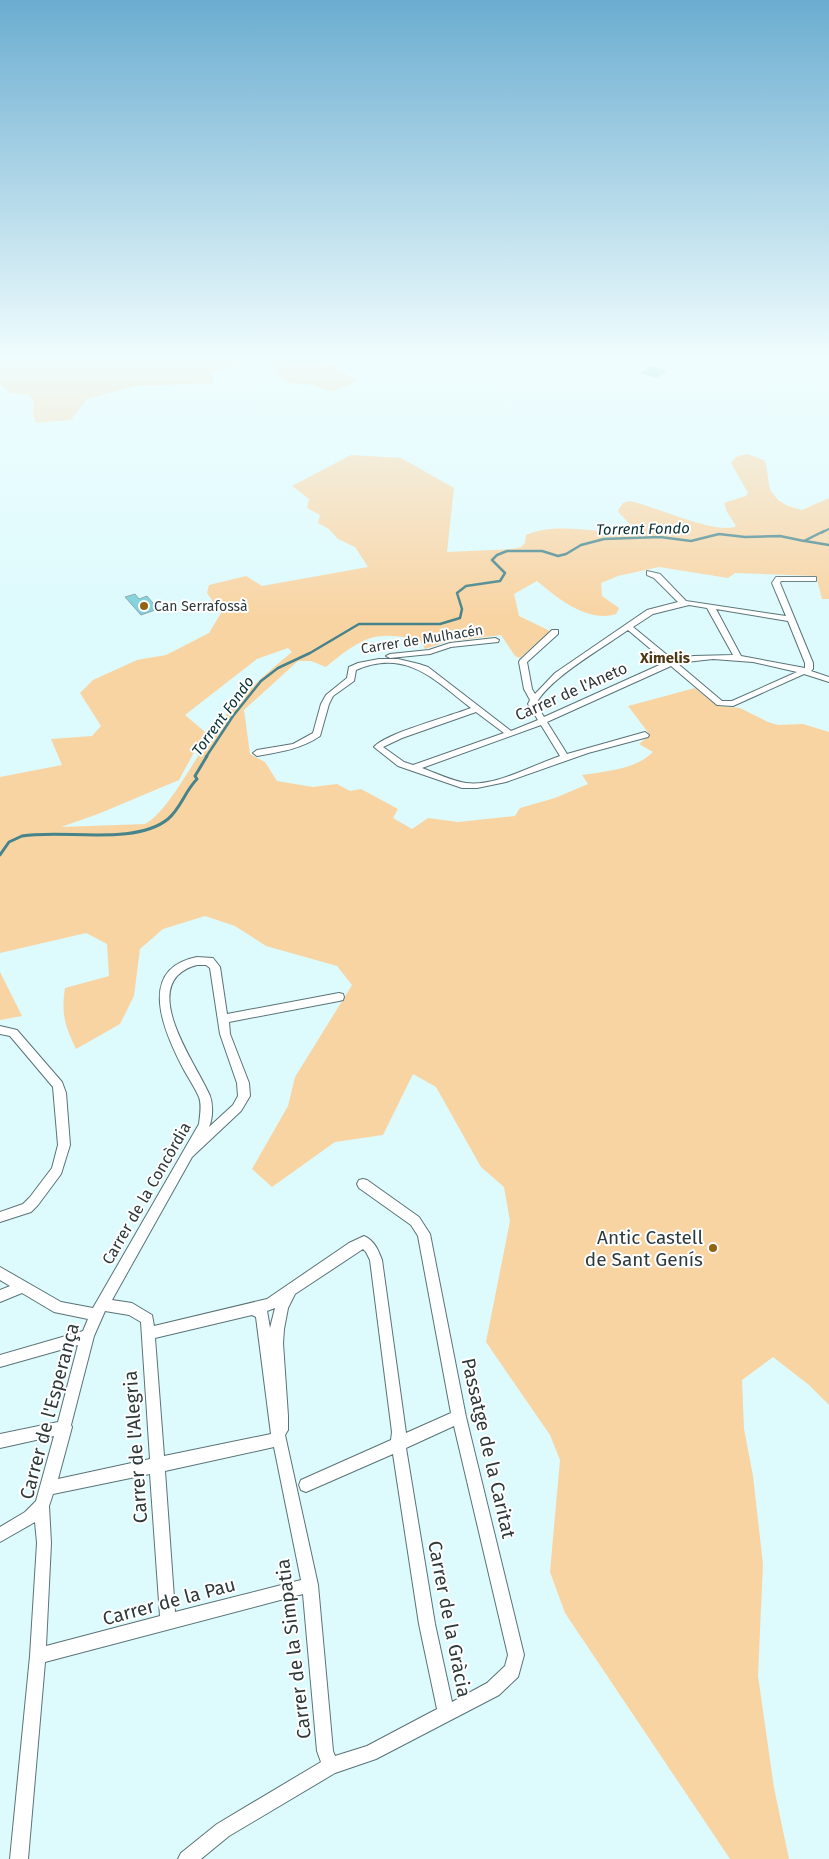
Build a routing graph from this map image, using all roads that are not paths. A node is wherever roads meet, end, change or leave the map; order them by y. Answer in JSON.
{"nodes":[{"id":1,"x":650,"y":573,"type":"dead end"},
{"id":2,"x":813,"y":579,"type":"dead end"},
{"id":3,"x":684,"y":604,"type":"junction"},
{"id":4,"x":710,"y":606,"type":"junction"},
{"id":5,"x":790,"y":619,"type":"junction"},
{"id":6,"x":629,"y":627,"type":"junction"},
{"id":7,"x":555,"y":632,"type":"dead end"},
{"id":8,"x":495,"y":640,"type":"dead end"},
{"id":9,"x":739,"y":659,"type":"junction"},
{"id":10,"x":670,"y":662,"type":"junction"},
{"id":11,"x":357,"y":666,"type":"junction"},
{"id":12,"x":806,"y":672,"type":"junction"},
{"id":13,"x":829,"y":680,"type":"edge"},
{"id":14,"x":533,"y":702,"type":"junction"},
{"id":15,"x":478,"y":710,"type":"junction"},
{"id":16,"x":541,"y":722,"type":"junction"},
{"id":17,"x":510,"y":734,"type":"junction"},
{"id":18,"x":645,"y":735,"type":"dead end"},
{"id":19,"x":258,"y":753,"type":"dead end"},
{"id":20,"x":565,"y":757,"type":"junction"},
{"id":21,"x":414,"y":768,"type":"junction"},
{"id":22,"x":339,"y":997,"type":"dead end"},
{"id":23,"x":222,"y":1019,"type":"junction"},
{"id":24,"x":0,"y":1030,"type":"edge"},
{"id":25,"x":189,"y":1153,"type":"junction"},
{"id":26,"x":363,"y":1184,"type":"dead end"},
{"id":27,"x":0,"y":1217,"type":"edge"},
{"id":28,"x":0,"y":1273,"type":"edge"},
{"id":29,"x":23,"y":1287,"type":"junction"},
{"id":30,"x":290,"y":1291,"type":"junction"},
{"id":31,"x":0,"y":1296,"type":"edge"},
{"id":32,"x":252,"y":1308,"type":"junction"},
{"id":33,"x":99,"y":1309,"type":"junction"},
{"id":34,"x":148,"y":1334,"type":"junction"},
{"id":35,"x":87,"y":1336,"type":"junction"},
{"id":36,"x":0,"y":1361,"type":"edge"},
{"id":37,"x":459,"y":1417,"type":"junction"},
{"id":38,"x":65,"y":1426,"type":"junction"},
{"id":39,"x":280,"y":1439,"type":"junction"},
{"id":40,"x":0,"y":1441,"type":"edge"},
{"id":41,"x":398,"y":1443,"type":"junction"},
{"id":42,"x":157,"y":1466,"type":"junction"},
{"id":43,"x":306,"y":1485,"type":"dead end"},
{"id":44,"x":48,"y":1488,"type":"junction"},
{"id":45,"x":42,"y":1506,"type":"junction"},
{"id":46,"x":0,"y":1534,"type":"edge"},
{"id":47,"x":310,"y":1585,"type":"junction"},
{"id":48,"x":168,"y":1623,"type":"junction"},
{"id":49,"x":38,"y":1656,"type":"junction"},
{"id":50,"x":446,"y":1713,"type":"junction"},
{"id":51,"x":331,"y":1766,"type":"junction"},
{"id":52,"x":19,"y":1859,"type":"edge"},
{"id":53,"x":187,"y":1859,"type":"edge"}],
"edges":[{"from":1,"to":3,"type":"street"},
{"from":2,"to":5,"type":"street"},
{"from":3,"to":4,"type":"street"},
{"from":3,"to":6,"type":"street"},
{"from":4,"to":5,"type":"street"},
{"from":4,"to":9,"type":"street"},
{"from":5,"to":12,"type":"street"},
{"from":6,"to":10,"type":"street"},
{"from":6,"to":14,"type":"street"},
{"from":7,"to":14,"type":"street"},
{"from":8,"to":11,"type":"street","name":"Carrer de Mulhacén"},
{"from":9,"to":10,"type":"street","name":"Carrer de l'Aneto"},
{"from":9,"to":12,"type":"street","name":"Carrer de l'Aneto"},
{"from":10,"to":12,"type":"street"},
{"from":10,"to":16,"type":"street","name":"Carrer de l'Aneto"},
{"from":11,"to":15,"type":"street"},
{"from":11,"to":19,"type":"street"},
{"from":12,"to":13,"type":"street","name":"Carrer de l'Aneto"},
{"from":14,"to":16,"type":"street"},
{"from":15,"to":17,"type":"street"},
{"from":15,"to":21,"type":"street"},
{"from":16,"to":17,"type":"street","name":"Carrer de l'Aneto"},
{"from":16,"to":20,"type":"street"},
{"from":17,"to":21,"type":"street","name":"Carrer de l'Aneto"},
{"from":18,"to":20,"type":"street"},
{"from":20,"to":21,"type":"street"},
{"from":22,"to":23,"type":"street"},
{"from":23,"to":25,"type":"street"},
{"from":23,"to":25,"type":"street","name":"Carrer de la Concòrdia"},
{"from":24,"to":27,"type":"street"},
{"from":25,"to":33,"type":"street","name":"Carrer de la Concòrdia"},
{"from":26,"to":37,"type":"street","name":"Passatge de la Caritat"},
{"from":28,"to":29,"type":"street","name":"Carrer de l'Alegria"},
{"from":29,"to":31,"type":"street"},
{"from":29,"to":33,"type":"street","name":"Carrer de l'Alegria"},
{"from":30,"to":32,"type":"street"},
{"from":30,"to":39,"type":"street","name":"Carrer de la Simpatia"},
{"from":30,"to":41,"type":"street","name":"Carrer de la Gràcia"},
{"from":32,"to":34,"type":"street"},
{"from":32,"to":39,"type":"street","name":"Carrer de la Simpatia"},
{"from":33,"to":34,"type":"street","name":"Carrer de l'Alegria"},
{"from":33,"to":35,"type":"street","name":"Carrer de l'Esperança"},
{"from":34,"to":42,"type":"street","name":"Carrer de l'Alegria"},
{"from":35,"to":36,"type":"street"},
{"from":35,"to":38,"type":"street","name":"Carrer de l'Esperança"},
{"from":37,"to":41,"type":"street"},
{"from":37,"to":50,"type":"street","name":"Passatge de la Caritat"},
{"from":38,"to":40,"type":"street"},
{"from":38,"to":44,"type":"street","name":"Carrer de l'Esperança"},
{"from":39,"to":42,"type":"street"},
{"from":39,"to":47,"type":"street","name":"Carrer de la Simpatia"},
{"from":41,"to":43,"type":"street"},
{"from":41,"to":50,"type":"street","name":"Carrer de la Gràcia"},
{"from":42,"to":44,"type":"street"},
{"from":42,"to":48,"type":"street","name":"Carrer de l'Alegria"},
{"from":44,"to":45,"type":"street","name":"Carrer de l'Esperança"},
{"from":45,"to":46,"type":"street"},
{"from":45,"to":49,"type":"street","name":"Carrer de l'Esperança"},
{"from":47,"to":48,"type":"street","name":"Carrer de la Pau"},
{"from":47,"to":51,"type":"street","name":"Carrer de la Simpatia"},
{"from":48,"to":49,"type":"street","name":"Carrer de la Pau"},
{"from":49,"to":52,"type":"street","name":"Carrer de l'Esperança"},
{"from":50,"to":51,"type":"street","name":"Carrer de la Gràcia"},
{"from":51,"to":53,"type":"street","name":"Carrer de la Gràcia"}]}
